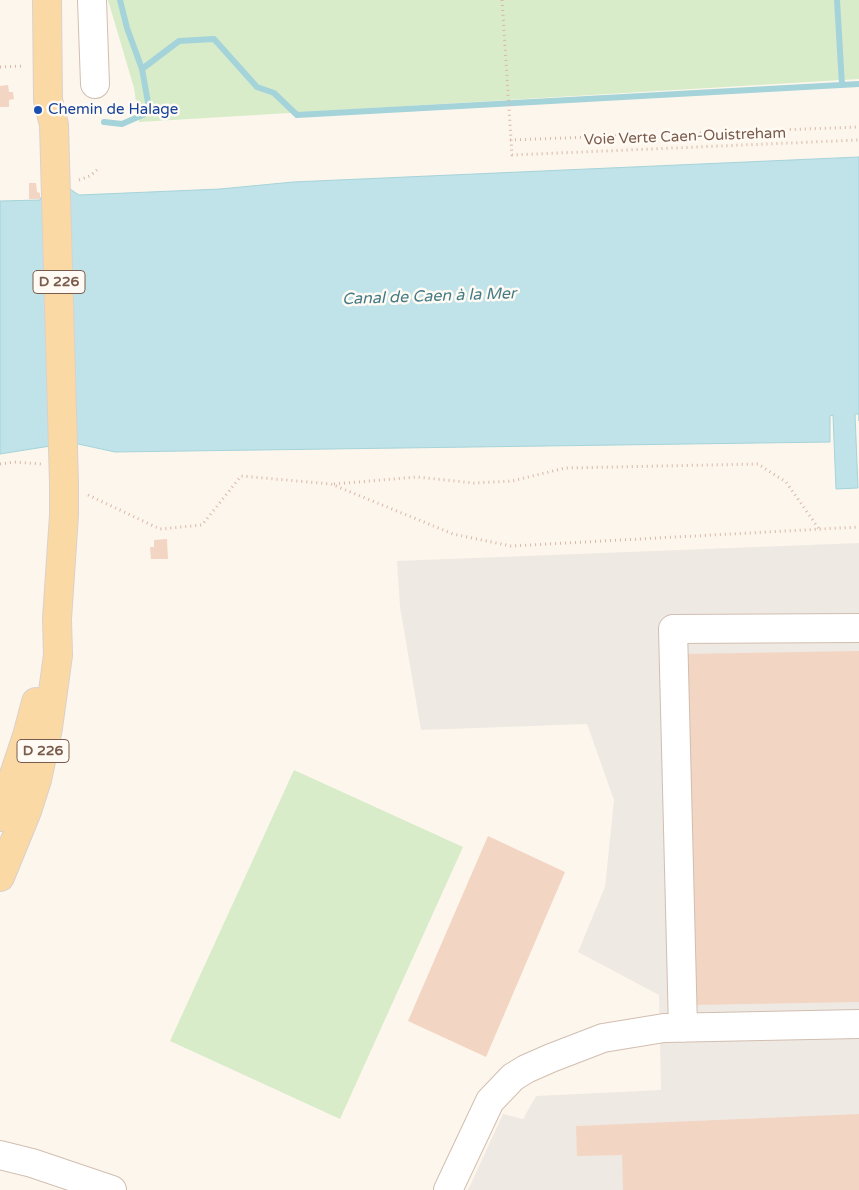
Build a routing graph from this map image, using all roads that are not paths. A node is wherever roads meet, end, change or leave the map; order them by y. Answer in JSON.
{"nodes":[{"id":1,"x":47,"y":0,"type":"edge"},
{"id":2,"x":64,"y":0,"type":"edge"},
{"id":3,"x":92,"y":0,"type":"edge"},
{"id":4,"x":95,"y":84,"type":"dead end"},
{"id":5,"x":54,"y":125,"type":"junction"},
{"id":6,"x":57,"y":619,"type":"junction"},
{"id":7,"x":859,"y":628,"type":"edge"},
{"id":8,"x":0,"y":817,"type":"edge"},
{"id":9,"x":0,"y":876,"type":"edge"},
{"id":10,"x":859,"y":1024,"type":"edge"},
{"id":11,"x":683,"y":1028,"type":"junction"},
{"id":12,"x":0,"y":1155,"type":"edge"},
{"id":13,"x":112,"y":1190,"type":"edge"},
{"id":14,"x":448,"y":1190,"type":"edge"}],
"edges":[{"from":1,"to":5,"type":"main road","number":"D 226"},
{"from":2,"to":5,"type":"main road","number":"D 226"},
{"from":3,"to":4,"type":"street"},
{"from":5,"to":6,"type":"main road","number":"D 226"},
{"from":6,"to":8,"type":"main road","number":"D 226"},
{"from":6,"to":9,"type":"main road","number":"D 226"},
{"from":7,"to":11,"type":"street"},
{"from":10,"to":11,"type":"street"},
{"from":11,"to":14,"type":"street"},
{"from":12,"to":13,"type":"street"}]}
